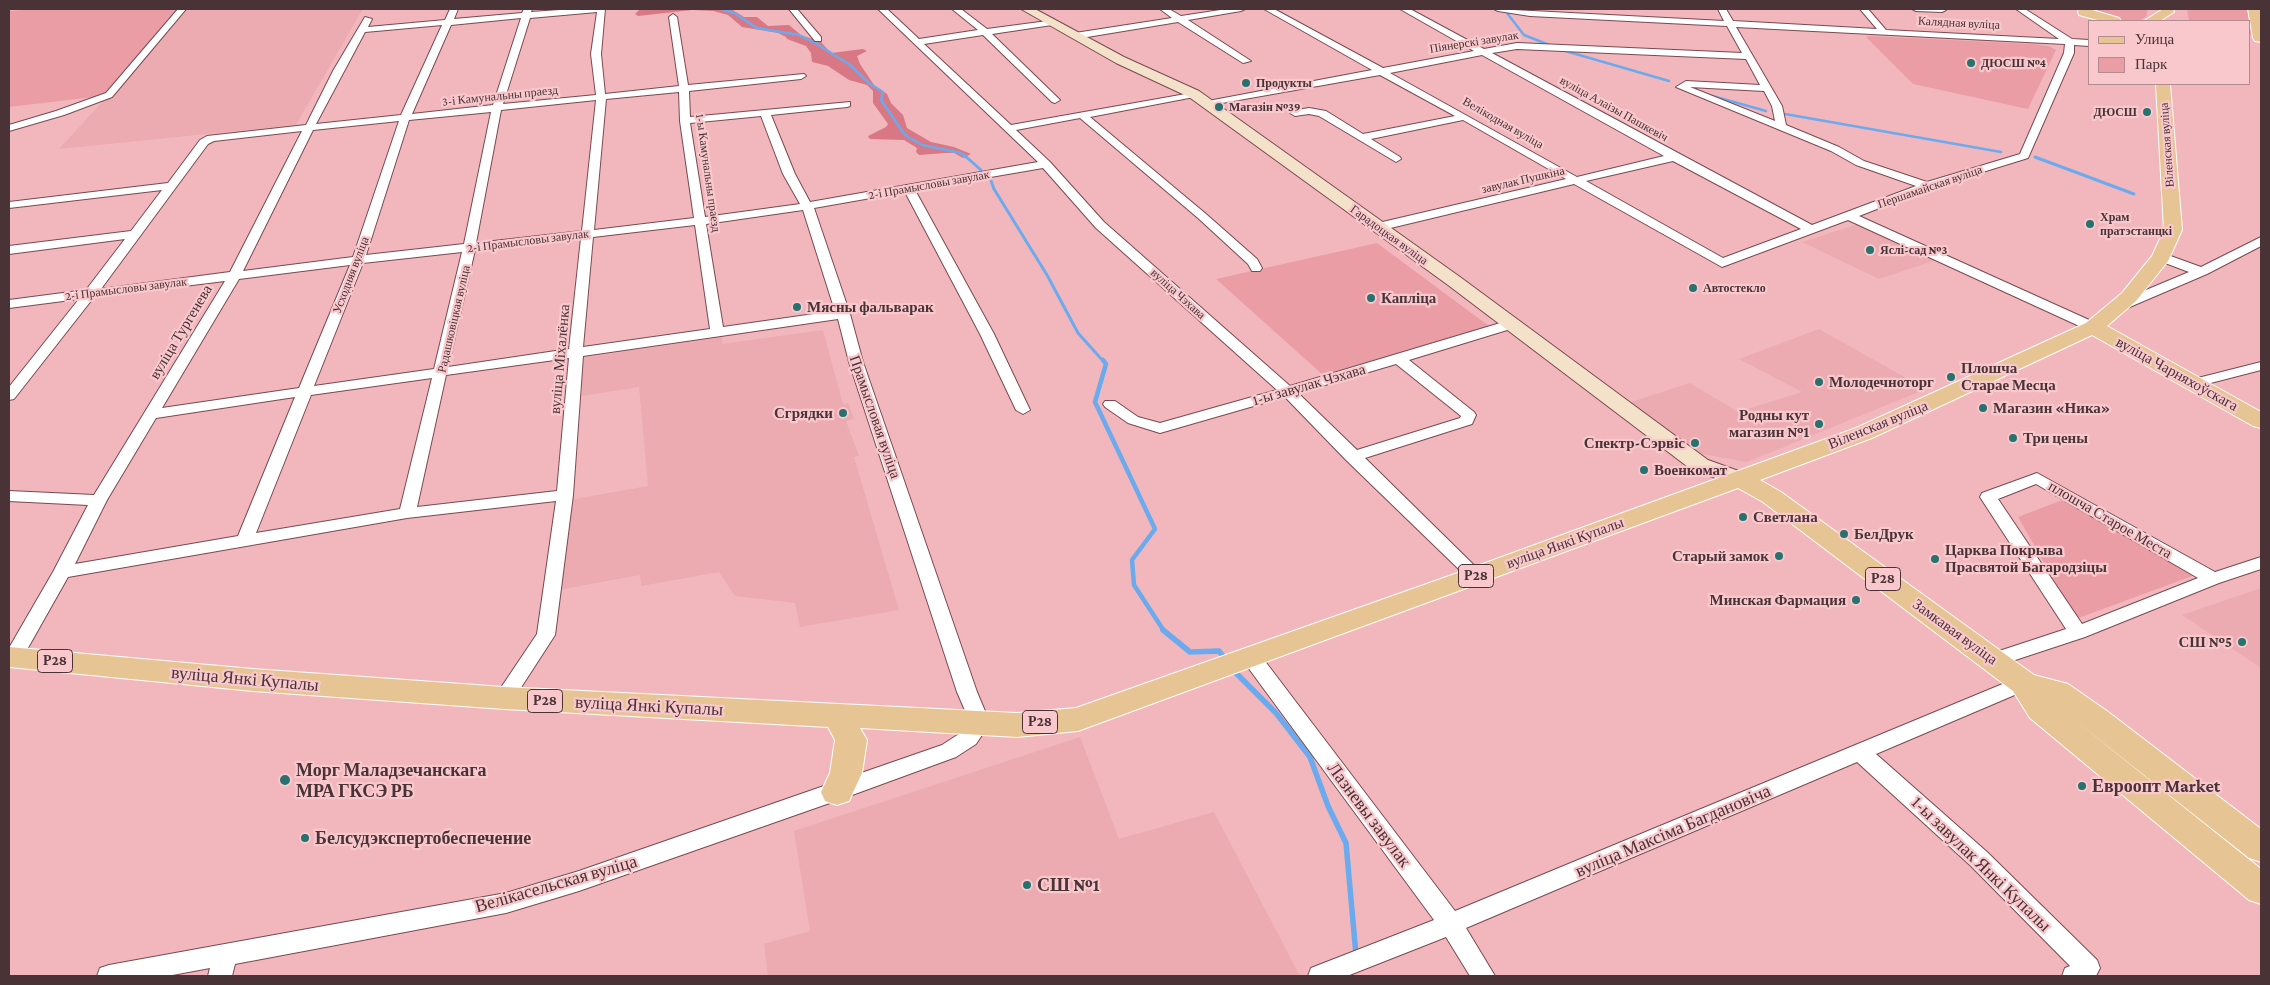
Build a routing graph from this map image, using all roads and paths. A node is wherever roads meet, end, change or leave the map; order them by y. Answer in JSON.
{"nodes":[{"id":1,"x":182,"y":9,"type":"edge"},
{"id":2,"x":454,"y":9,"type":"edge"},
{"id":3,"x":600,"y":9,"type":"edge"},
{"id":4,"x":793,"y":9,"type":"edge"},
{"id":5,"x":882,"y":9,"type":"edge"},
{"id":6,"x":956,"y":9,"type":"edge"},
{"id":7,"x":1027,"y":9,"type":"edge"},
{"id":8,"x":1164,"y":9,"type":"edge"},
{"id":9,"x":1241,"y":9,"type":"edge"},
{"id":10,"x":1268,"y":9,"type":"edge"},
{"id":11,"x":1404,"y":9,"type":"edge"},
{"id":12,"x":1498,"y":9,"type":"edge"},
{"id":13,"x":1722,"y":9,"type":"edge"},
{"id":14,"x":1864,"y":9,"type":"edge"},
{"id":15,"x":1916,"y":9,"type":"edge"},
{"id":16,"x":1940,"y":9,"type":"edge"},
{"id":17,"x":2020,"y":9,"type":"edge"},
{"id":18,"x":2254,"y":9,"type":"edge"},
{"id":19,"x":527,"y":12,"type":"edge"},
{"id":20,"x":2086,"y":14,"type":"edge"},
{"id":21,"x":2170,"y":16,"type":"edge"},
{"id":22,"x":673,"y":17,"type":"dead end"},
{"id":23,"x":1179,"y":18,"type":"junction"},
{"id":24,"x":2110,"y":20,"type":"edge"},
{"id":25,"x":2155,"y":20,"type":"edge"},
{"id":26,"x":450,"y":21,"type":"junction"},
{"id":27,"x":1052,"y":22,"type":"junction"},
{"id":28,"x":365,"y":24,"type":"joint"},
{"id":29,"x":1732,"y":24,"type":"junction"},
{"id":30,"x":1883,"y":31,"type":"junction"},
{"id":31,"x":984,"y":32,"type":"junction"},
{"id":32,"x":1075,"y":36,"type":"junction"},
{"id":33,"x":818,"y":39,"type":"dead end"},
{"id":34,"x":2252,"y":40,"type":"edge"},
{"id":35,"x":917,"y":42,"type":"junction"},
{"id":36,"x":2070,"y":42,"type":"junction"},
{"id":37,"x":2088,"y":43,"type":"edge"},
{"id":38,"x":1482,"y":51,"type":"junction"},
{"id":39,"x":1748,"y":56,"type":"junction"},
{"id":40,"x":1246,"y":61,"type":"dead end"},
{"id":41,"x":1383,"y":71,"type":"junction"},
{"id":42,"x":800,"y":76,"type":"dead end"},
{"id":43,"x":2163,"y":85,"type":"edge"},
{"id":44,"x":1766,"y":88,"type":"junction"},
{"id":45,"x":684,"y":89,"type":"junction"},
{"id":46,"x":601,"y":98,"type":"junction"},
{"id":47,"x":1201,"y":99,"type":"junction"},
{"id":48,"x":1055,"y":100,"type":"dead end"},
{"id":49,"x":846,"y":104,"type":"dead end"},
{"id":50,"x":497,"y":108,"type":"junction"},
{"id":51,"x":765,"y":113,"type":"junction"},
{"id":52,"x":1296,"y":113,"type":"dead end"},
{"id":53,"x":1083,"y":116,"type":"junction"},
{"id":54,"x":1464,"y":117,"type":"junction"},
{"id":55,"x":405,"y":118,"type":"junction"},
{"id":56,"x":685,"y":122,"type":"junction"},
{"id":57,"x":1781,"y":126,"type":"junction"},
{"id":58,"x":9,"y":128,"type":"edge"},
{"id":59,"x":309,"y":128,"type":"junction"},
{"id":60,"x":1008,"y":129,"type":"junction"},
{"id":61,"x":1363,"y":137,"type":"junction"},
{"id":62,"x":1674,"y":157,"type":"junction"},
{"id":63,"x":1396,"y":158,"type":"dead end"},
{"id":64,"x":1046,"y":164,"type":"junction"},
{"id":65,"x":1576,"y":181,"type":"junction"},
{"id":66,"x":169,"y":186,"type":"junction"},
{"id":67,"x":1927,"y":186,"type":"junction"},
{"id":68,"x":909,"y":189,"type":"junction"},
{"id":69,"x":9,"y":205,"type":"edge"},
{"id":70,"x":807,"y":206,"type":"junction"},
{"id":71,"x":1848,"y":215,"type":"junction"},
{"id":72,"x":701,"y":221,"type":"junction"},
{"id":73,"x":1378,"y":227,"type":"junction"},
{"id":74,"x":1812,"y":230,"type":"junction"},
{"id":75,"x":588,"y":233,"type":"junction"},
{"id":76,"x":133,"y":234,"type":"junction"},
{"id":77,"x":2261,"y":240,"type":"edge"},
{"id":78,"x":469,"y":248,"type":"junction"},
{"id":79,"x":9,"y":250,"type":"edge"},
{"id":80,"x":2161,"y":258,"type":"junction"},
{"id":81,"x":358,"y":260,"type":"junction"},
{"id":82,"x":1722,"y":263,"type":"joint"},
{"id":83,"x":1256,"y":268,"type":"dead end"},
{"id":84,"x":2203,"y":271,"type":"junction"},
{"id":85,"x":234,"y":276,"type":"junction"},
{"id":86,"x":90,"y":294,"type":"junction"},
{"id":87,"x":9,"y":304,"type":"edge"},
{"id":88,"x":2118,"y":307,"type":"junction"},
{"id":89,"x":843,"y":314,"type":"junction"},
{"id":90,"x":1512,"y":324,"type":"junction"},
{"id":91,"x":2093,"y":327,"type":"junction"},
{"id":92,"x":716,"y":332,"type":"junction"},
{"id":93,"x":576,"y":353,"type":"junction"},
{"id":94,"x":1399,"y":359,"type":"junction"},
{"id":95,"x":2261,"y":366,"type":"edge"},
{"id":96,"x":442,"y":371,"type":"junction"},
{"id":97,"x":2195,"y":383,"type":"junction"},
{"id":98,"x":305,"y":392,"type":"junction"},
{"id":99,"x":1288,"y":392,"type":"junction"},
{"id":100,"x":9,"y":396,"type":"edge"},
{"id":101,"x":1110,"y":404,"type":"dead end"},
{"id":102,"x":1023,"y":410,"type":"dead end"},
{"id":103,"x":150,"y":414,"type":"junction"},
{"id":104,"x":2261,"y":421,"type":"edge"},
{"id":105,"x":1352,"y":457,"type":"junction"},
{"id":106,"x":1739,"y":479,"type":"junction"},
{"id":107,"x":565,"y":495,"type":"junction"},
{"id":108,"x":9,"y":496,"type":"edge"},
{"id":109,"x":99,"y":500,"type":"junction"},
{"id":110,"x":408,"y":513,"type":"junction"},
{"id":111,"x":245,"y":540,"type":"junction"},
{"id":112,"x":2261,"y":563,"type":"edge"},
{"id":113,"x":62,"y":572,"type":"junction"},
{"id":114,"x":1476,"y":576,"type":"junction"},
{"id":115,"x":2213,"y":579,"type":"junction"},
{"id":116,"x":2078,"y":632,"type":"junction"},
{"id":117,"x":11,"y":657,"type":"edge"},
{"id":118,"x":1250,"y":657,"type":"junction"},
{"id":119,"x":1994,"y":660,"type":"junction"},
{"id":120,"x":2024,"y":683,"type":"junction"},
{"id":121,"x":504,"y":698,"type":"junction"},
{"id":122,"x":837,"y":716,"type":"junction"},
{"id":123,"x":980,"y":723,"type":"junction"},
{"id":124,"x":1860,"y":752,"type":"junction"},
{"id":125,"x":837,"y":792,"type":"junction"},
{"id":126,"x":2261,"y":848,"type":"edge"},
{"id":127,"x":2261,"y":889,"type":"edge"},
{"id":128,"x":1451,"y":924,"type":"junction"},
{"id":129,"x":223,"y":966,"type":"edge"},
{"id":130,"x":109,"y":976,"type":"edge"},
{"id":131,"x":1320,"y":976,"type":"edge"},
{"id":132,"x":1483,"y":976,"type":"edge"},
{"id":133,"x":2074,"y":976,"type":"edge"}],
"edges":[{"from":1,"to":58,"type":"street"},
{"from":2,"to":26,"type":"street","name":"Усходняя вуліца"},
{"from":3,"to":19,"type":"street"},
{"from":3,"to":46,"type":"street","name":"вуліца Міхалёнка"},
{"from":4,"to":33,"type":"street"},
{"from":5,"to":35,"type":"street","name":"вуліца Чэхава"},
{"from":6,"to":31,"type":"street"},
{"from":7,"to":27,"type":"street","name":"Гарадоцкая вуліца"},
{"from":8,"to":23,"type":"street"},
{"from":9,"to":23,"type":"street"},
{"from":10,"to":41,"type":"street","name":"Велікодная вуліца"},
{"from":11,"to":38,"type":"street","name":"вуліца Алаізы Пашкевіч"},
{"from":12,"to":29,"type":"street","name":"Калядная вуліца"},
{"from":13,"to":29,"type":"street"},
{"from":14,"to":30,"type":"street"},
{"from":15,"to":16,"type":"street"},
{"from":17,"to":36,"type":"street"},
{"from":18,"to":34,"type":"main road"},
{"from":19,"to":26,"type":"street"},
{"from":19,"to":50,"type":"street","name":"Радашковіцкая вуліца"},
{"from":20,"to":24,"type":"main road"},
{"from":21,"to":25,"type":"main road"},
{"from":22,"to":45,"type":"street","name":"1-ы Камунальны праезд"},
{"from":23,"to":32,"type":"street"},
{"from":23,"to":40,"type":"street"},
{"from":26,"to":28,"type":"street"},
{"from":26,"to":55,"type":"street","name":"Усходняя вуліца"},
{"from":27,"to":31,"type":"street"},
{"from":27,"to":32,"type":"street","name":"Гарадоцкая вуліца"},
{"from":28,"to":59,"type":"street","name":"вуліца Тургенева"},
{"from":29,"to":30,"type":"street","name":"Калядная вуліца"},
{"from":29,"to":39,"type":"street"},
{"from":30,"to":36,"type":"street","name":"Калядная вуліца"},
{"from":31,"to":35,"type":"street"},
{"from":31,"to":48,"type":"street"},
{"from":32,"to":47,"type":"street","name":"Гарадоцкая вуліца"},
{"from":35,"to":60,"type":"street","name":"вуліца Чэхава"},
{"from":36,"to":37,"type":"street","name":"Калядная вуліца"},
{"from":36,"to":67,"type":"street","name":"Першамайская вуліца"},
{"from":38,"to":39,"type":"street","name":"Піянерскі завулак"},
{"from":38,"to":41,"type":"street","name":"Піянерскі завулак"},
{"from":38,"to":62,"type":"street","name":"вуліца Алаізы Пашкевіч"},
{"from":39,"to":44,"type":"street"},
{"from":41,"to":47,"type":"street","name":"Піянерскі завулак"},
{"from":41,"to":54,"type":"street","name":"Велікодная вуліца"},
{"from":42,"to":45,"type":"street","name":"3-і Камунальны праезд"},
{"from":43,"to":80,"type":"main road","name":"Віленская вуліца"},
{"from":44,"to":57,"type":"street"},
{"from":44,"to":57,"type":"street"},
{"from":45,"to":46,"type":"street","name":"3-і Камунальны праезд"},
{"from":45,"to":56,"type":"street","name":"1-ы Камунальны праезд"},
{"from":46,"to":50,"type":"street","name":"3-і Камунальны праезд"},
{"from":46,"to":75,"type":"street","name":"вуліца Міхалёнка"},
{"from":47,"to":53,"type":"street","name":"Піянерскі завулак"},
{"from":47,"to":73,"type":"street","name":"Гарадоцкая вуліца"},
{"from":49,"to":51,"type":"street"},
{"from":50,"to":55,"type":"street","name":"3-і Камунальны праезд"},
{"from":50,"to":78,"type":"street","name":"Радашковіцкая вуліца"},
{"from":51,"to":56,"type":"street"},
{"from":51,"to":70,"type":"street","name":"Прамысловая вуліца"},
{"from":52,"to":61,"type":"street"},
{"from":53,"to":60,"type":"street","name":"Піянерскі завулак"},
{"from":53,"to":83,"type":"street"},
{"from":54,"to":61,"type":"street"},
{"from":54,"to":65,"type":"street","name":"Велікодная вуліца"},
{"from":55,"to":59,"type":"street","name":"3-і Камунальны праезд"},
{"from":55,"to":81,"type":"street","name":"Усходняя вуліца"},
{"from":56,"to":72,"type":"street","name":"1-ы Камунальны праезд"},
{"from":57,"to":67,"type":"street"},
{"from":59,"to":66,"type":"street","name":"3-і Камунальны праезд"},
{"from":59,"to":85,"type":"street","name":"вуліца Тургенева"},
{"from":60,"to":64,"type":"street","name":"вуліца Чэхава"},
{"from":61,"to":63,"type":"street"},
{"from":62,"to":65,"type":"street","name":"завулак Пушкіна"},
{"from":62,"to":74,"type":"street","name":"вуліца Алаізы Пашкевіч"},
{"from":64,"to":68,"type":"street","name":"2-і Прамысловы завулак"},
{"from":64,"to":99,"type":"street","name":"вуліца Чэхава"},
{"from":65,"to":73,"type":"street","name":"завулак Пушкіна"},
{"from":65,"to":82,"type":"street","name":"Велікодная вуліца"},
{"from":66,"to":69,"type":"street"},
{"from":66,"to":76,"type":"street"},
{"from":67,"to":71,"type":"street","name":"Першамайская вуліца"},
{"from":68,"to":70,"type":"street","name":"2-і Прамысловы завулак"},
{"from":68,"to":102,"type":"street"},
{"from":70,"to":72,"type":"street","name":"2-і Прамысловы завулак"},
{"from":70,"to":89,"type":"street","name":"Прамысловая вуліца"},
{"from":71,"to":74,"type":"street","name":"Першамайская вуліца"},
{"from":71,"to":91,"type":"street"},
{"from":72,"to":75,"type":"street","name":"2-і Прамысловы завулак"},
{"from":72,"to":92,"type":"street","name":"1-ы Камунальны праезд"},
{"from":73,"to":90,"type":"street","name":"Гарадоцкая вуліца"},
{"from":74,"to":82,"type":"street","name":"Першамайская вуліца"},
{"from":75,"to":78,"type":"street","name":"2-і Прамысловы завулак"},
{"from":75,"to":93,"type":"street","name":"вуліца Міхалёнка"},
{"from":76,"to":79,"type":"street"},
{"from":76,"to":86,"type":"street"},
{"from":77,"to":84,"type":"street","name":"Віленская вуліца"},
{"from":78,"to":81,"type":"street","name":"2-і Прамысловы завулак"},
{"from":78,"to":96,"type":"street","name":"Радашковіцкая вуліца"},
{"from":80,"to":84,"type":"street"},
{"from":80,"to":88,"type":"main road","name":"Віленская вуліца"},
{"from":81,"to":85,"type":"street","name":"2-і Прамысловы завулак"},
{"from":81,"to":98,"type":"street","name":"Усходняя вуліца"},
{"from":84,"to":88,"type":"street","name":"Віленская вуліца"},
{"from":85,"to":86,"type":"street","name":"2-і Прамысловы завулак"},
{"from":85,"to":103,"type":"street","name":"вуліца Тургенева"},
{"from":86,"to":87,"type":"street","name":"2-і Прамысловы завулак"},
{"from":86,"to":100,"type":"street"},
{"from":88,"to":91,"type":"main road","name":"Віленская вуліца"},
{"from":89,"to":92,"type":"street"},
{"from":89,"to":123,"type":"street","name":"Прамысловая вуліца"},
{"from":90,"to":94,"type":"street","name":"1-ы завулак Чэхава"},
{"from":90,"to":106,"type":"street","name":"Гарадоцкая вуліца"},
{"from":91,"to":97,"type":"main road","name":"вуліца Чарняхоўскага"},
{"from":91,"to":106,"type":"main road","name":"Віленская вуліца"},
{"from":92,"to":93,"type":"street"},
{"from":93,"to":96,"type":"street"},
{"from":93,"to":107,"type":"street","name":"вуліца Міхалёнка"},
{"from":94,"to":99,"type":"street","name":"1-ы завулак Чэхава"},
{"from":94,"to":105,"type":"street"},
{"from":95,"to":97,"type":"street"},
{"from":96,"to":98,"type":"street"},
{"from":96,"to":110,"type":"street","name":"Радашковіцкая вуліца"},
{"from":97,"to":104,"type":"main road","name":"вуліца Чарняхоўскага"},
{"from":98,"to":103,"type":"street"},
{"from":98,"to":111,"type":"street","name":"Усходняя вуліца"},
{"from":99,"to":101,"type":"street","name":"1-ы завулак Чэхава"},
{"from":99,"to":105,"type":"street","name":"вуліца Чэхава"},
{"from":103,"to":109,"type":"street","name":"вуліца Тургенева"},
{"from":105,"to":114,"type":"street","name":"вуліца Чэхава"},
{"from":106,"to":114,"type":"main road","name":"вуліца Янкі Купалы","number":"Р28"},
{"from":106,"to":119,"type":"main road","name":"Замкавая вуліца","number":"Р28"},
{"from":107,"to":110,"type":"street"},
{"from":107,"to":121,"type":"street","name":"вуліца Міхалёнка"},
{"from":108,"to":109,"type":"street"},
{"from":109,"to":113,"type":"street","name":"вуліца Тургенева"},
{"from":110,"to":111,"type":"street"},
{"from":111,"to":113,"type":"street"},
{"from":112,"to":115,"type":"street"},
{"from":113,"to":117,"type":"street","name":"вуліца Тургенева"},
{"from":114,"to":118,"type":"main road","name":"вуліца Янкі Купалы","number":"Р28"},
{"from":115,"to":116,"type":"street"},
{"from":115,"to":116,"type":"street","name":"плошча Старое Места"},
{"from":116,"to":119,"type":"street"},
{"from":117,"to":121,"type":"main road","name":"вуліца Янкі Купалы","number":"Р28"},
{"from":118,"to":123,"type":"main road","name":"вуліца Янкі Купалы","number":"Р28"},
{"from":118,"to":128,"type":"street","name":"Лазневы завулак"},
{"from":119,"to":120,"type":"main road","name":"Замкавая вуліца","number":"Р28"},
{"from":120,"to":124,"type":"street","name":"вуліца Максіма Багдановіча"},
{"from":120,"to":126,"type":"main road","name":"Замкавая вуліца","number":"Р28"},
{"from":120,"to":127,"type":"main road","name":"Замкавая вуліца","number":"Р28"},
{"from":121,"to":122,"type":"main road","name":"вуліца Янкі Купалы","number":"Р28"},
{"from":122,"to":123,"type":"main road","name":"вуліца Янкі Купалы","number":"Р28"},
{"from":122,"to":125,"type":"main road"},
{"from":123,"to":125,"type":"street","name":"Велікасельская вуліца"},
{"from":124,"to":128,"type":"street","name":"вуліца Максіма Багдановіча"},
{"from":124,"to":133,"type":"street","name":"1-ы завулак Янкі Купалы"},
{"from":125,"to":129,"type":"street","name":"Велікасельская вуліца"},
{"from":128,"to":131,"type":"street","name":"вуліца Максіма Багдановіча"},
{"from":128,"to":132,"type":"street","name":"Лазневы завулак"},
{"from":129,"to":130,"type":"street","name":"Велікасельская вуліца"}]}
